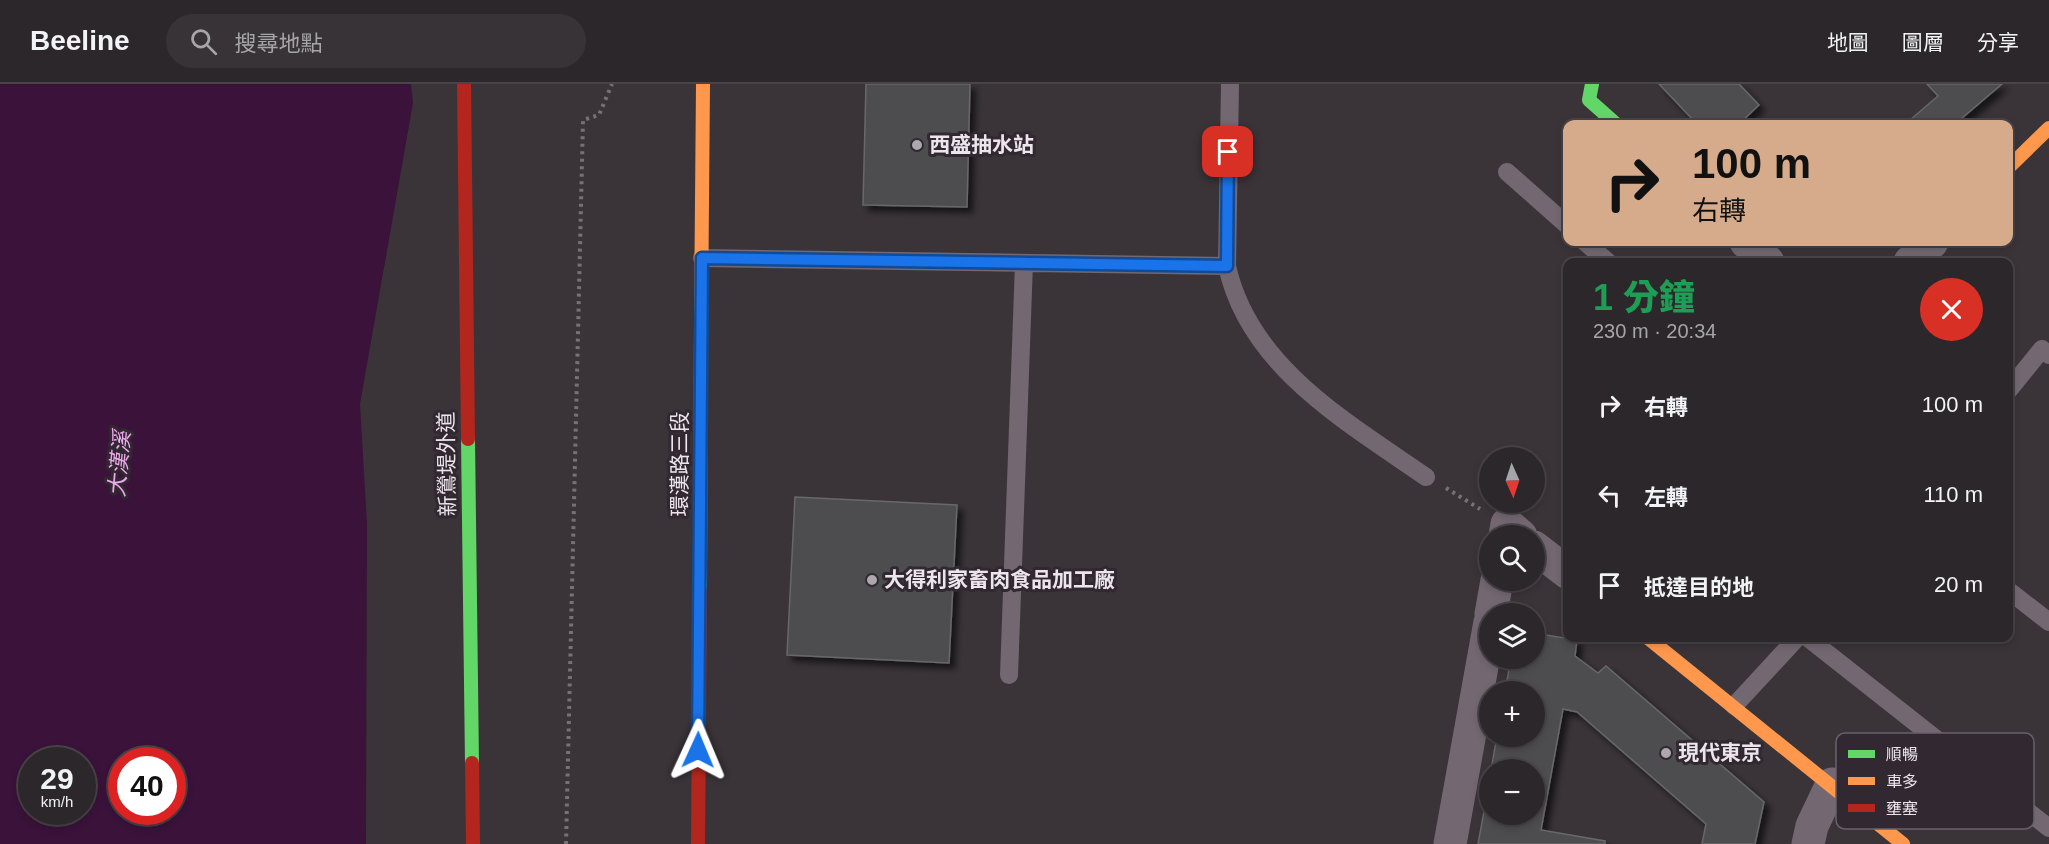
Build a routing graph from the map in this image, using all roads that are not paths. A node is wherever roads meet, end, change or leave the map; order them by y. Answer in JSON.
{"nodes":[{"id":1,"x":464,"y":84,"type":"edge"},
{"id":2,"x":703,"y":84,"type":"edge"},
{"id":3,"x":1230,"y":84,"type":"edge"},
{"id":4,"x":1592,"y":84,"type":"edge"},
{"id":5,"x":1612,"y":120,"type":"edge"},
{"id":6,"x":2049,"y":129,"type":"edge"},
{"id":7,"x":2013,"y":163,"type":"edge"},
{"id":8,"x":1508,"y":172,"type":"dead end"},
{"id":9,"x":1563,"y":222,"type":"edge"},
{"id":10,"x":1590,"y":246,"type":"edge"},
{"id":11,"x":1750,"y":246,"type":"edge"},
{"id":12,"x":1928,"y":246,"type":"edge"},
{"id":13,"x":702,"y":258,"type":"junction"},
{"id":14,"x":1603,"y":258,"type":"edge"},
{"id":15,"x":1764,"y":258,"type":"edge"},
{"id":16,"x":1914,"y":258,"type":"edge"},
{"id":17,"x":1024,"y":263,"type":"junction"},
{"id":18,"x":1227,"y":266,"type":"junction"},
{"id":19,"x":2049,"y":355,"type":"edge"},
{"id":20,"x":2013,"y":385,"type":"edge"},
{"id":21,"x":1426,"y":477,"type":"road end"},
{"id":22,"x":1545,"y":555,"type":"edge"},
{"id":23,"x":1563,"y":569,"type":"edge"},
{"id":24,"x":2013,"y":594,"type":"edge"},
{"id":25,"x":2049,"y":622,"type":"edge"},
{"id":26,"x":1653,"y":642,"type":"edge"},
{"id":27,"x":1793,"y":642,"type":"edge"},
{"id":28,"x":1814,"y":642,"type":"edge"},
{"id":29,"x":1482,"y":669,"type":"edge"},
{"id":30,"x":1009,"y":675,"type":"dead end"},
{"id":31,"x":1734,"y":706,"type":"junction"},
{"id":32,"x":1929,"y":733,"type":"edge"},
{"id":33,"x":1832,"y":784,"type":"junction"},
{"id":34,"x":1836,"y":787,"type":"edge"},
{"id":35,"x":2034,"y":816,"type":"edge"},
{"id":36,"x":2049,"y":828,"type":"edge"},
{"id":37,"x":1885,"y":829,"type":"edge"},
{"id":38,"x":473,"y":844,"type":"edge"},
{"id":39,"x":698,"y":844,"type":"edge"},
{"id":40,"x":1450,"y":844,"type":"edge"},
{"id":41,"x":1808,"y":844,"type":"edge"},
{"id":42,"x":1903,"y":844,"type":"edge"}],
"edges":[{"from":1,"to":38,"type":"street","name":"新鶯堤外道"},
{"from":2,"to":13,"type":"street","name":"環漢路三段"},
{"from":3,"to":18,"type":"lane"},
{"from":4,"to":5,"type":"street"},
{"from":6,"to":7,"type":"street"},
{"from":8,"to":9,"type":"lane"},
{"from":10,"to":14,"type":"lane"},
{"from":11,"to":15,"type":"street"},
{"from":12,"to":16,"type":"street"},
{"from":13,"to":17,"type":"lane"},
{"from":13,"to":39,"type":"street","name":"環漢路三段"},
{"from":17,"to":18,"type":"lane"},
{"from":17,"to":30,"type":"lane"},
{"from":18,"to":21,"type":"lane"},
{"from":19,"to":20,"type":"lane"},
{"from":22,"to":23,"type":"street"},
{"from":24,"to":25,"type":"lane"},
{"from":26,"to":31,"type":"street"},
{"from":27,"to":31,"type":"lane"},
{"from":28,"to":32,"type":"lane"},
{"from":29,"to":40,"type":"street"},
{"from":31,"to":33,"type":"street"},
{"from":33,"to":34,"type":"street"},
{"from":33,"to":41,"type":"street"},
{"from":35,"to":36,"type":"lane"},
{"from":37,"to":42,"type":"street"}]}
